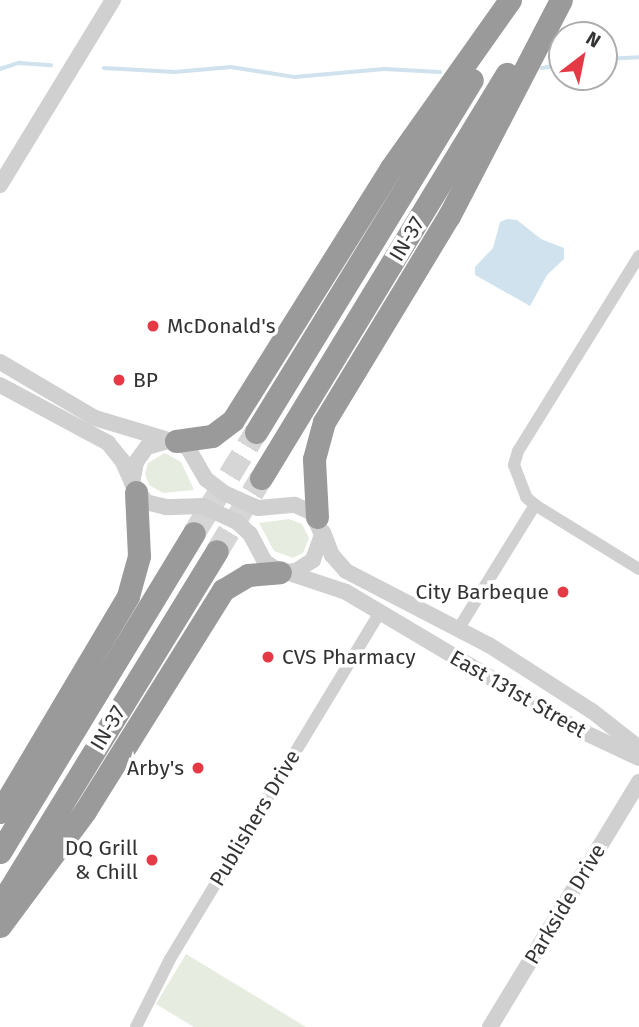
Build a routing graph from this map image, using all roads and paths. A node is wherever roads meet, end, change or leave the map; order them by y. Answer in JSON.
{"nodes":[{"id":1,"x":113,"y":0,"type":"edge"},
{"id":2,"x":512,"y":0,"type":"edge"},
{"id":3,"x":552,"y":0,"type":"edge"},
{"id":4,"x":561,"y":0,"type":"edge"},
{"id":5,"x":0,"y":185,"type":"edge"},
{"id":6,"x":639,"y":256,"type":"edge"},
{"id":7,"x":0,"y":362,"type":"edge"},
{"id":8,"x":0,"y":385,"type":"edge"},
{"id":9,"x":256,"y":432,"type":"tunnel mouth"},
{"id":10,"x":171,"y":440,"type":"junction"},
{"id":11,"x":261,"y":478,"type":"tunnel mouth"},
{"id":12,"x":134,"y":487,"type":"junction"},
{"id":13,"x":535,"y":505,"type":"junction"},
{"id":14,"x":319,"y":522,"type":"junction"},
{"id":15,"x":194,"y":533,"type":"tunnel mouth"},
{"id":16,"x":217,"y":551,"type":"tunnel mouth"},
{"id":17,"x":639,"y":569,"type":"edge"},
{"id":18,"x":284,"y":572,"type":"junction"},
{"id":19,"x":380,"y":612,"type":"junction"},
{"id":20,"x":459,"y":628,"type":"junction"},
{"id":21,"x":639,"y":748,"type":"edge"},
{"id":22,"x":639,"y":758,"type":"edge"},
{"id":23,"x":639,"y":782,"type":"edge"},
{"id":24,"x":0,"y":812,"type":"edge"},
{"id":25,"x":0,"y":852,"type":"edge"},
{"id":26,"x":0,"y":905,"type":"edge"},
{"id":27,"x":0,"y":926,"type":"edge"},
{"id":28,"x":136,"y":1027,"type":"edge"},
{"id":29,"x":490,"y":1027,"type":"edge"}],
"edges":[{"from":1,"to":5,"type":"street"},
{"from":2,"to":9,"type":"highway","name":"IN-37"},
{"from":2,"to":10,"type":"highway"},
{"from":3,"to":11,"type":"highway","name":"IN-37"},
{"from":4,"to":14,"type":"highway"},
{"from":6,"to":13,"type":"street"},
{"from":7,"to":10,"type":"street"},
{"from":8,"to":12,"type":"street"},
{"from":10,"to":12,"type":"street"},
{"from":10,"to":14,"type":"street"},
{"from":12,"to":18,"type":"street"},
{"from":12,"to":24,"type":"highway"},
{"from":13,"to":17,"type":"street"},
{"from":13,"to":20,"type":"street"},
{"from":14,"to":18,"type":"street"},
{"from":14,"to":20,"type":"street","name":"East 131st Street"},
{"from":15,"to":25,"type":"highway","name":"IN-37"},
{"from":16,"to":26,"type":"highway","name":"IN-37"},
{"from":18,"to":19,"type":"street","name":"East 131st Street"},
{"from":18,"to":27,"type":"highway"},
{"from":19,"to":22,"type":"street","name":"East 131st Street"},
{"from":19,"to":28,"type":"street","name":"Publishers Drive"},
{"from":20,"to":21,"type":"street","name":"East 131st Street"},
{"from":23,"to":29,"type":"street","name":"Parkside Drive"}]}
